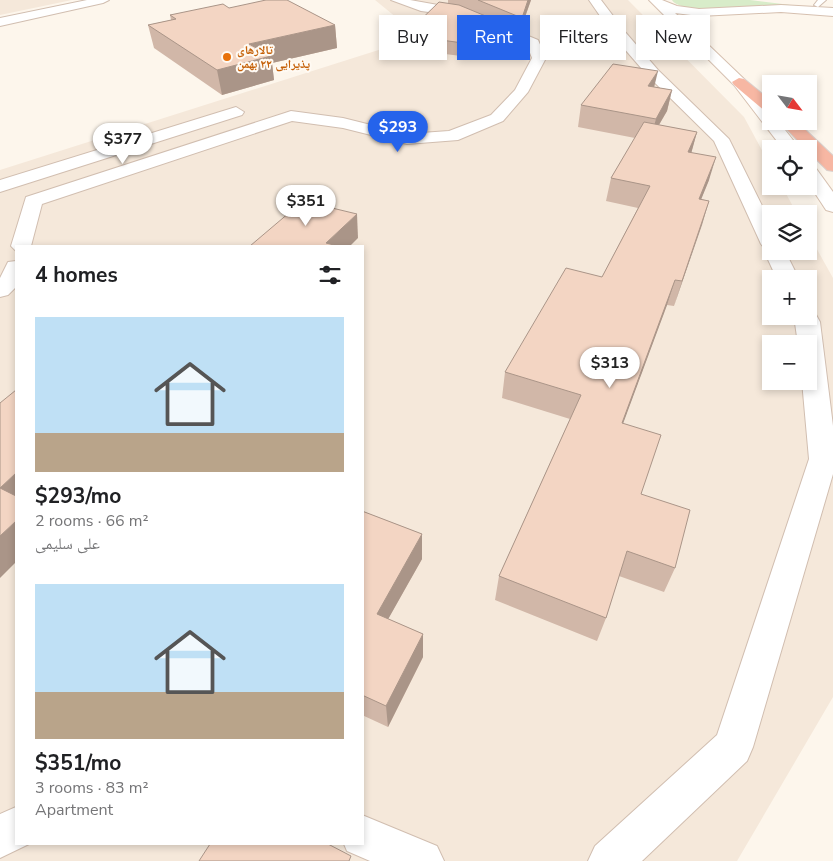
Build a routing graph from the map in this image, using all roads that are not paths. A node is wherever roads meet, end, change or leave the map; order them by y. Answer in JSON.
{"nodes":[{"id":1,"x":103,"y":0,"type":"edge"},
{"id":2,"x":397,"y":0,"type":"edge"},
{"id":3,"x":595,"y":0,"type":"edge"},
{"id":4,"x":773,"y":0,"type":"edge"},
{"id":5,"x":657,"y":1,"type":"edge"},
{"id":6,"x":820,"y":3,"type":"edge"},
{"id":7,"x":833,"y":7,"type":"edge"},
{"id":8,"x":833,"y":12,"type":"edge"},
{"id":9,"x":0,"y":22,"type":"edge"},
{"id":10,"x":739,"y":82,"type":"junction"},
{"id":11,"x":762,"y":101,"type":"edge"},
{"id":12,"x":236,"y":112,"type":"dead end"},
{"id":13,"x":796,"y":130,"type":"edge"},
{"id":14,"x":785,"y":140,"type":"edge"},
{"id":15,"x":833,"y":166,"type":"edge"},
{"id":16,"x":817,"y":183,"type":"edge"},
{"id":17,"x":0,"y":186,"type":"edge"},
{"id":18,"x":833,"y":206,"type":"edge"},
{"id":19,"x":762,"y":225,"type":"edge"},
{"id":20,"x":22,"y":245,"type":"edge"},
{"id":21,"x":15,"y":271,"type":"edge"},
{"id":22,"x":0,"y":290,"type":"edge"},
{"id":23,"x":808,"y":325,"type":"edge"},
{"id":24,"x":15,"y":829,"type":"edge"},
{"id":25,"x":0,"y":837,"type":"edge"},
{"id":26,"x":364,"y":837,"type":"edge"},
{"id":27,"x":422,"y":861,"type":"edge"},
{"id":28,"x":610,"y":861,"type":"edge"}],
"edges":[{"from":1,"to":9,"type":"street"},
{"from":2,"to":20,"type":"street"},
{"from":3,"to":19,"type":"street"},
{"from":4,"to":6,"type":"street"},
{"from":5,"to":8,"type":"street"},
{"from":5,"to":10,"type":"street"},
{"from":6,"to":7,"type":"street"},
{"from":10,"to":11,"type":"highway"},
{"from":10,"to":14,"type":"street"},
{"from":12,"to":17,"type":"street"},
{"from":13,"to":15,"type":"highway"},
{"from":16,"to":18,"type":"street"},
{"from":21,"to":22,"type":"street"},
{"from":23,"to":28,"type":"street"},
{"from":24,"to":25,"type":"street"},
{"from":26,"to":27,"type":"street"}]}
